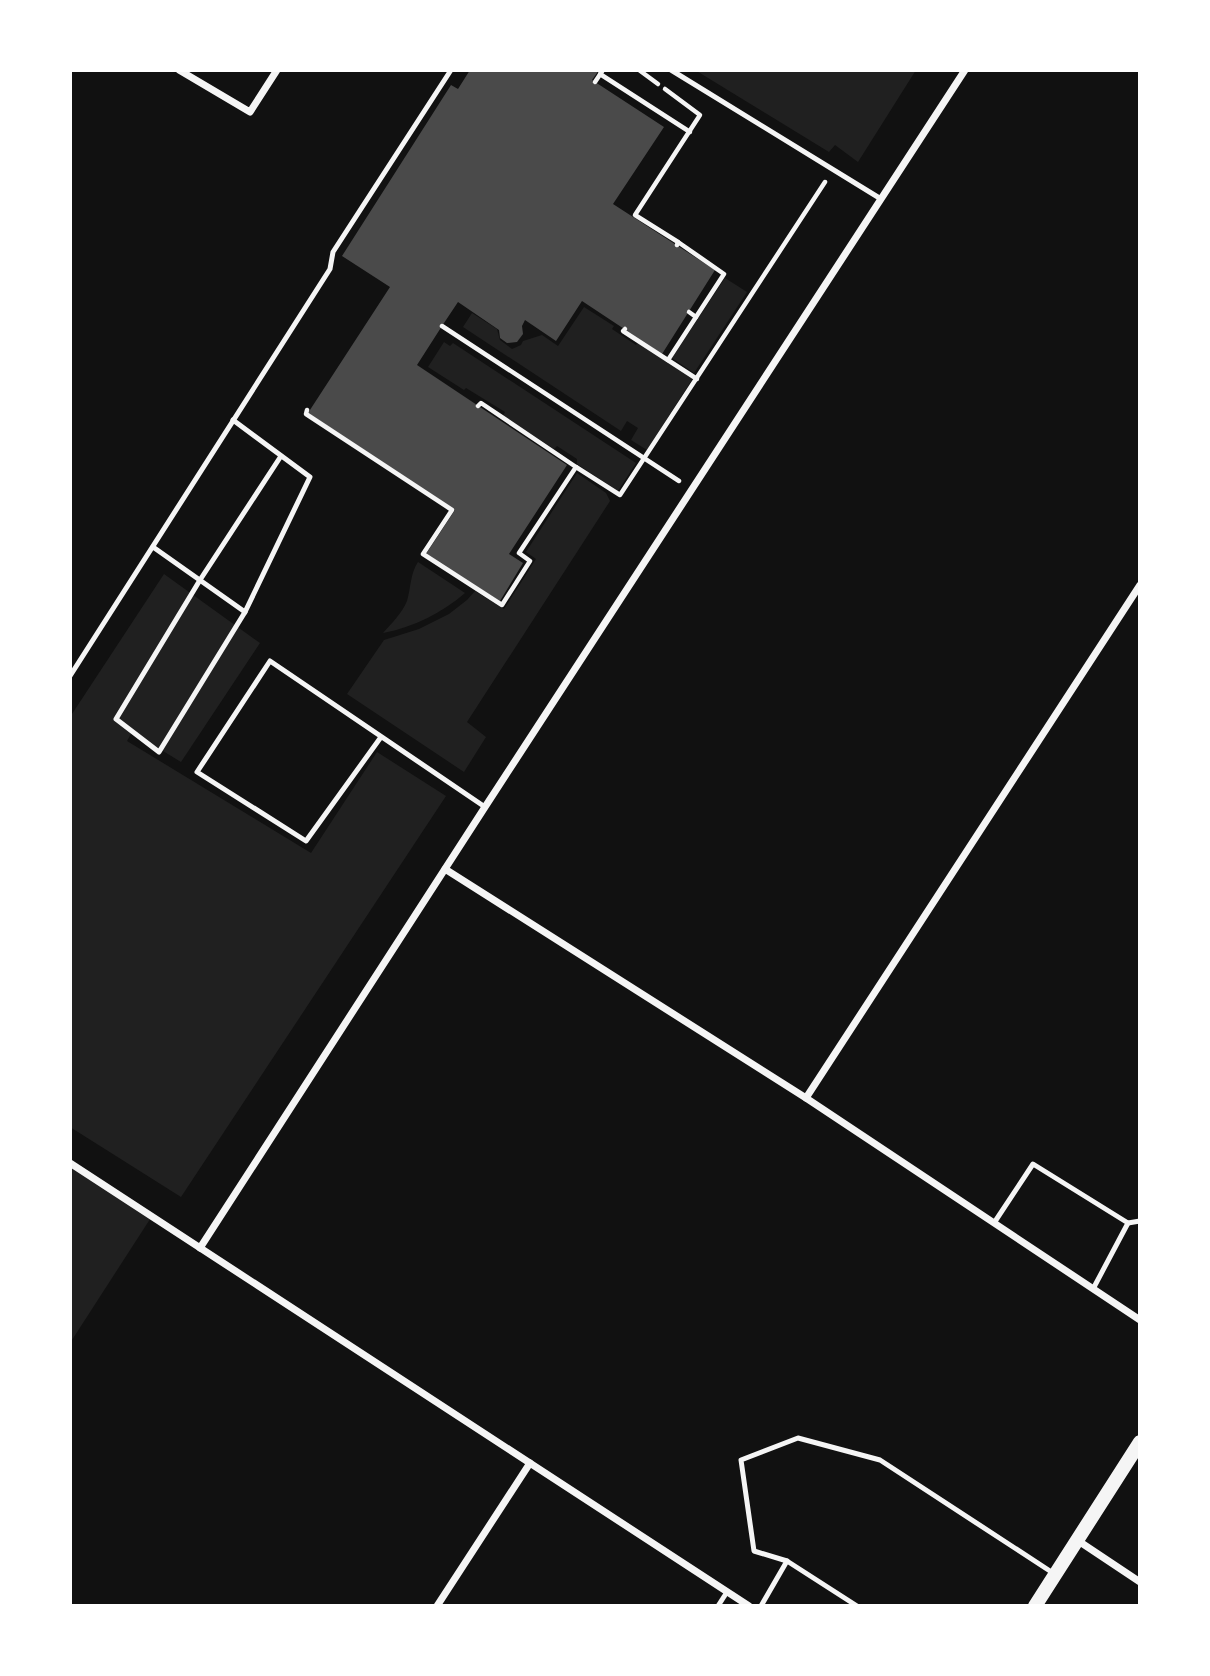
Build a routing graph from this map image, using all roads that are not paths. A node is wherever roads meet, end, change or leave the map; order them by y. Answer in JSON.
{"nodes":[{"id":1,"x":179,"y":70,"type":"edge"},
{"id":2,"x":276,"y":70,"type":"edge"},
{"id":3,"x":451,"y":70,"type":"edge"},
{"id":4,"x":671,"y":70,"type":"edge"},
{"id":5,"x":965,"y":70,"type":"edge"},
{"id":6,"x":881,"y":199,"type":"junction"},
{"id":7,"x":233,"y":420,"type":"junction"},
{"id":8,"x":281,"y":456,"type":"junction"},
{"id":9,"x":153,"y":547,"type":"junction"},
{"id":10,"x":200,"y":580,"type":"junction"},
{"id":11,"x":1140,"y":585,"type":"edge"},
{"id":12,"x":245,"y":612,"type":"junction"},
{"id":13,"x":70,"y":676,"type":"edge"},
{"id":14,"x":381,"y":737,"type":"junction"},
{"id":15,"x":485,"y":807,"type":"junction"},
{"id":16,"x":445,"y":869,"type":"junction"},
{"id":17,"x":806,"y":1098,"type":"junction"},
{"id":18,"x":70,"y":1163,"type":"edge"},
{"id":19,"x":1140,"y":1221,"type":"edge"},
{"id":20,"x":994,"y":1223,"type":"junction"},
{"id":21,"x":1128,"y":1223,"type":"junction"},
{"id":22,"x":200,"y":1248,"type":"junction"},
{"id":23,"x":1093,"y":1289,"type":"junction"},
{"id":24,"x":1140,"y":1320,"type":"edge"},
{"id":25,"x":1140,"y":1442,"type":"edge"},
{"id":26,"x":530,"y":1463,"type":"junction"},
{"id":27,"x":1077,"y":1539,"type":"junction"},
{"id":28,"x":787,"y":1561,"type":"junction"},
{"id":29,"x":1055,"y":1574,"type":"junction"},
{"id":30,"x":1140,"y":1582,"type":"edge"},
{"id":31,"x":727,"y":1592,"type":"junction"},
{"id":32,"x":437,"y":1606,"type":"edge"},
{"id":33,"x":718,"y":1606,"type":"edge"},
{"id":34,"x":749,"y":1606,"type":"edge"},
{"id":35,"x":761,"y":1606,"type":"edge"},
{"id":36,"x":858,"y":1606,"type":"edge"},
{"id":37,"x":1035,"y":1606,"type":"edge"}],
"edges":[{"from":1,"to":2,"type":"street"},
{"from":3,"to":7,"type":"lane"},
{"from":4,"to":6,"type":"lane"},
{"from":5,"to":6,"type":"street"},
{"from":6,"to":15,"type":"street"},
{"from":7,"to":8,"type":"lane"},
{"from":7,"to":9,"type":"lane"},
{"from":8,"to":10,"type":"lane"},
{"from":8,"to":12,"type":"lane"},
{"from":9,"to":10,"type":"lane"},
{"from":9,"to":13,"type":"lane"},
{"from":10,"to":12,"type":"lane"},
{"from":10,"to":12,"type":"lane"},
{"from":11,"to":17,"type":"street"},
{"from":14,"to":14,"type":"lane"},
{"from":14,"to":15,"type":"lane"},
{"from":15,"to":16,"type":"street"},
{"from":16,"to":17,"type":"street"},
{"from":16,"to":22,"type":"street"},
{"from":17,"to":20,"type":"street"},
{"from":18,"to":22,"type":"street"},
{"from":19,"to":21,"type":"lane"},
{"from":20,"to":21,"type":"lane"},
{"from":20,"to":23,"type":"street"},
{"from":21,"to":23,"type":"lane"},
{"from":22,"to":26,"type":"street"},
{"from":23,"to":24,"type":"street"},
{"from":25,"to":27,"type":"main road"},
{"from":26,"to":31,"type":"street"},
{"from":26,"to":32,"type":"street"},
{"from":27,"to":29,"type":"main road"},
{"from":27,"to":30,"type":"street"},
{"from":28,"to":29,"type":"lane"},
{"from":28,"to":35,"type":"lane"},
{"from":28,"to":36,"type":"lane"},
{"from":29,"to":37,"type":"main road"},
{"from":31,"to":33,"type":"lane"},
{"from":31,"to":34,"type":"street"}]}
